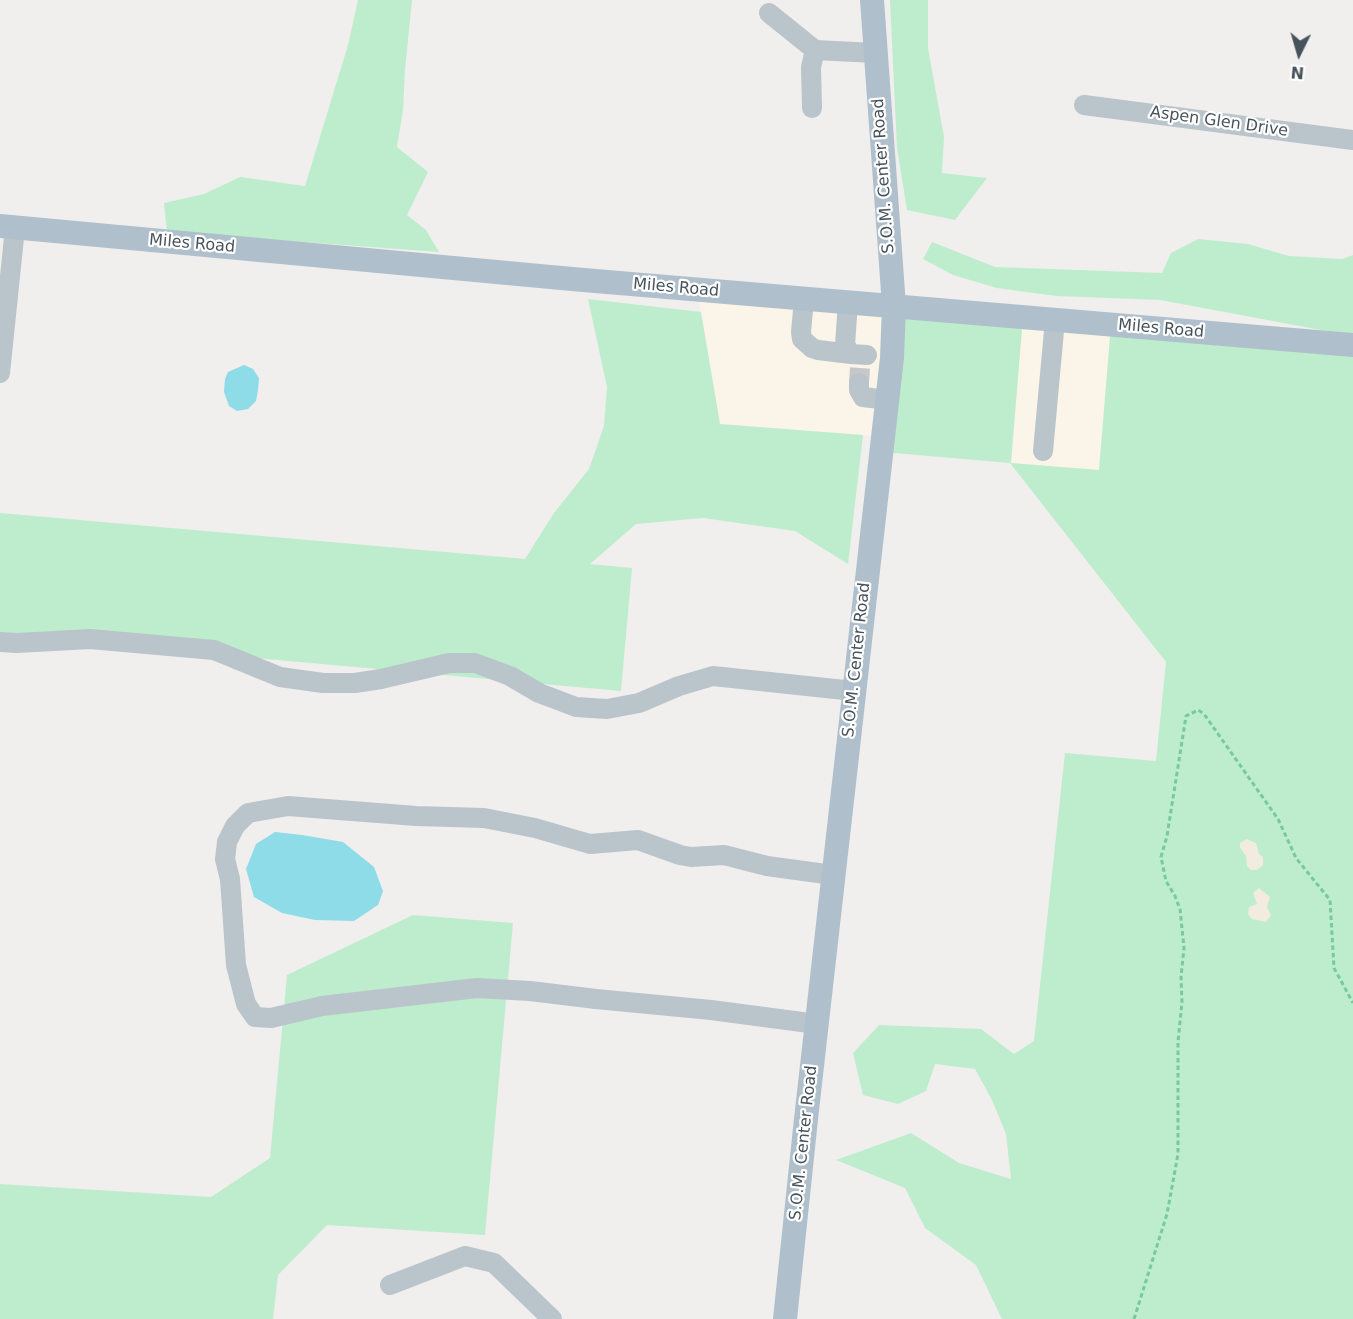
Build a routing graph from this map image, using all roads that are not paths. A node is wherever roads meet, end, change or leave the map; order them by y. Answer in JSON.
{"nodes":[{"id":1,"x":872,"y":0,"type":"edge"},
{"id":2,"x":769,"y":13,"type":"dead end"},
{"id":3,"x":815,"y":51,"type":"junction"},
{"id":4,"x":875,"y":52,"type":"junction"},
{"id":5,"x":1084,"y":105,"type":"dead end"},
{"id":6,"x":812,"y":108,"type":"dead end"},
{"id":7,"x":1353,"y":140,"type":"edge"},
{"id":8,"x":8,"y":227,"type":"edge"},
{"id":9,"x":804,"y":299,"type":"junction"},
{"id":10,"x":848,"y":302,"type":"junction"},
{"id":11,"x":894,"y":306,"type":"junction"},
{"id":12,"x":1054,"y":320,"type":"junction"},
{"id":13,"x":1353,"y":345,"type":"edge"},
{"id":14,"x":892,"y":358,"type":"junction"},
{"id":15,"x":859,"y":365,"type":"junction"},
{"id":16,"x":0,"y":373,"type":"edge"},
{"id":17,"x":888,"y":400,"type":"junction"},
{"id":18,"x":1043,"y":451,"type":"dead end"},
{"id":19,"x":0,"y":642,"type":"edge"},
{"id":20,"x":854,"y":691,"type":"junction"},
{"id":21,"x":833,"y":875,"type":"junction"},
{"id":22,"x":817,"y":1024,"type":"junction"},
{"id":23,"x":390,"y":1285,"type":"dead end"},
{"id":24,"x":552,"y":1319,"type":"edge"},
{"id":25,"x":785,"y":1319,"type":"edge"}],
"edges":[{"from":1,"to":4,"type":"main road","name":"S.O.M. Center Road"},
{"from":2,"to":3,"type":"street"},
{"from":3,"to":4,"type":"street"},
{"from":3,"to":6,"type":"street"},
{"from":4,"to":11,"type":"main road","name":"S.O.M. Center Road"},
{"from":5,"to":7,"type":"street","name":"Aspen Glen Drive"},
{"from":8,"to":9,"type":"main road","name":"Miles Road"},
{"from":8,"to":16,"type":"street"},
{"from":9,"to":10,"type":"main road","name":"Miles Road"},
{"from":9,"to":15,"type":"street"},
{"from":10,"to":11,"type":"main road","name":"Miles Road"},
{"from":10,"to":15,"type":"street"},
{"from":11,"to":12,"type":"main road","name":"Miles Road"},
{"from":11,"to":14,"type":"main road","name":"S.O.M. Center Road"},
{"from":12,"to":13,"type":"main road","name":"Miles Road"},
{"from":12,"to":18,"type":"street"},
{"from":14,"to":15,"type":"street"},
{"from":14,"to":17,"type":"main road","name":"S.O.M. Center Road"},
{"from":15,"to":17,"type":"street"},
{"from":17,"to":20,"type":"main road","name":"S.O.M. Center Road"},
{"from":19,"to":20,"type":"street"},
{"from":20,"to":21,"type":"main road","name":"S.O.M. Center Road"},
{"from":21,"to":22,"type":"main road","name":"S.O.M. Center Road"},
{"from":21,"to":22,"type":"street"},
{"from":22,"to":25,"type":"main road","name":"S.O.M. Center Road"},
{"from":23,"to":24,"type":"street"}]}
